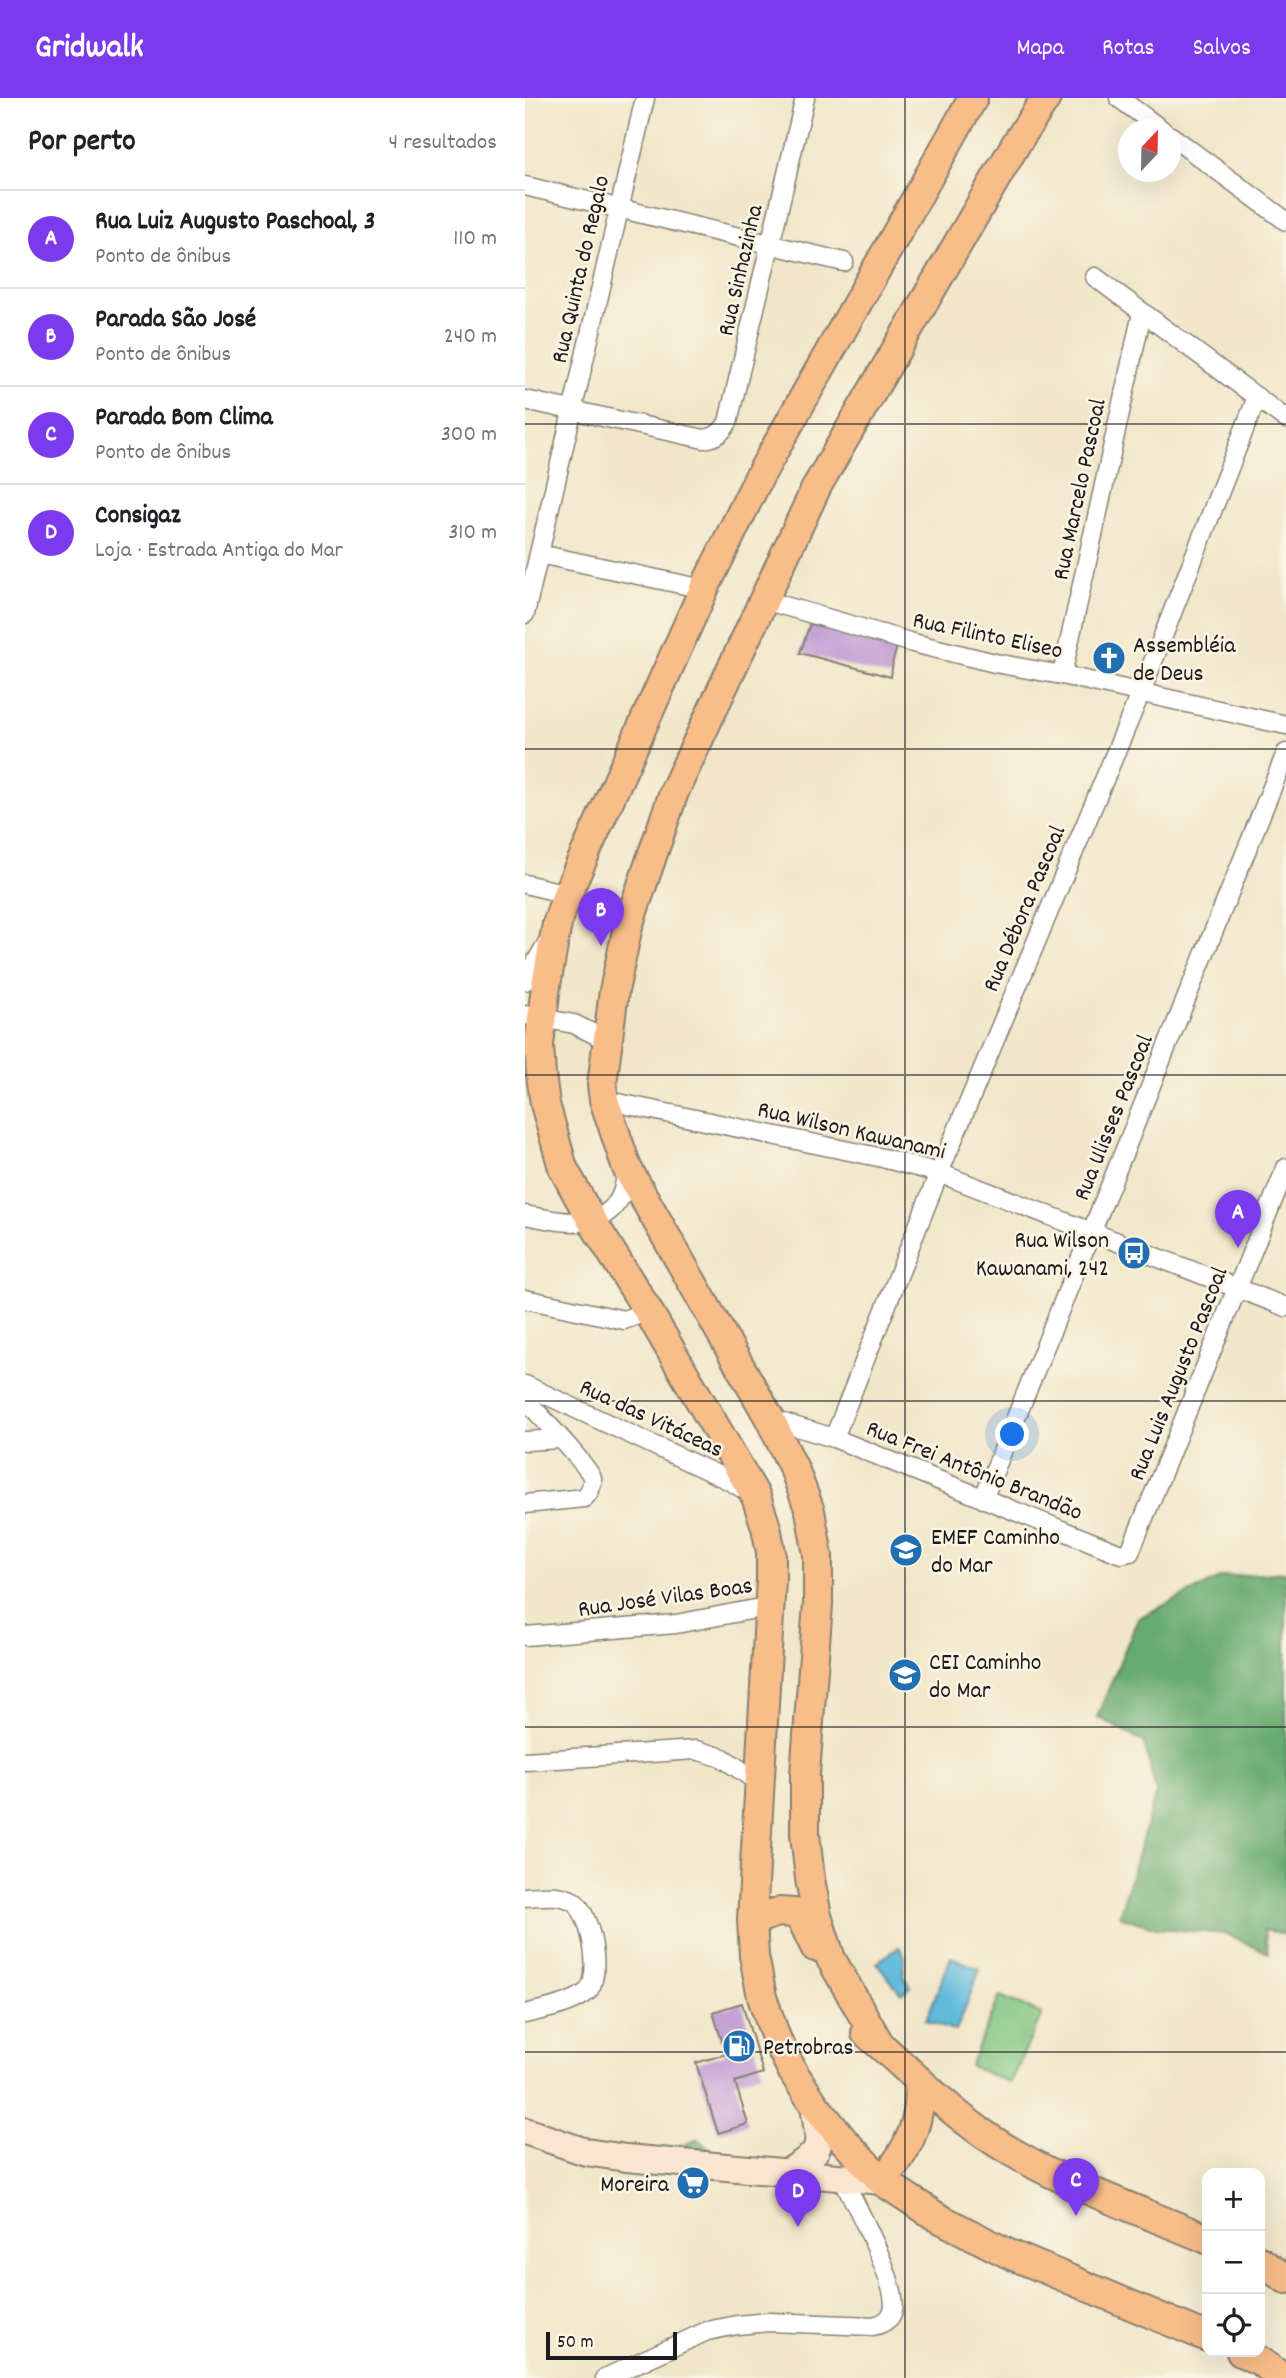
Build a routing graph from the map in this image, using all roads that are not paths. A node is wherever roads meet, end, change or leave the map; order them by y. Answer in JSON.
{"nodes":[{"id":1,"x":645,"y":98,"type":"edge"},
{"id":2,"x":805,"y":98,"type":"edge"},
{"id":3,"x":973,"y":98,"type":"edge"},
{"id":4,"x":1034,"y":98,"type":"edge"},
{"id":5,"x":1046,"y":98,"type":"edge"},
{"id":6,"x":1119,"y":98,"type":"edge"},
{"id":7,"x":1147,"y":119,"type":"edge"},
{"id":8,"x":1017,"y":142,"type":"junction"},
{"id":9,"x":1181,"y":143,"type":"edge"},
{"id":10,"x":525,"y":186,"type":"edge"},
{"id":11,"x":619,"y":208,"type":"junction"},
{"id":12,"x":1286,"y":221,"type":"edge"},
{"id":13,"x":771,"y":244,"type":"junction"},
{"id":14,"x":844,"y":262,"type":"dead end"},
{"id":15,"x":1095,"y":277,"type":"dead end"},
{"id":16,"x":1142,"y":313,"type":"junction"},
{"id":17,"x":1257,"y":397,"type":"junction"},
{"id":18,"x":525,"y":400,"type":"edge"},
{"id":19,"x":571,"y":411,"type":"junction"},
{"id":20,"x":1286,"y":418,"type":"edge"},
{"id":21,"x":539,"y":554,"type":"junction"},
{"id":22,"x":704,"y":589,"type":"junction"},
{"id":23,"x":764,"y":600,"type":"junction"},
{"id":24,"x":525,"y":614,"type":"edge"},
{"id":25,"x":1062,"y":675,"type":"junction"},
{"id":26,"x":1141,"y":692,"type":"junction"},
{"id":27,"x":1286,"y":725,"type":"edge"},
{"id":28,"x":1286,"y":753,"type":"edge"},
{"id":29,"x":525,"y":884,"type":"edge"},
{"id":30,"x":567,"y":894,"type":"junction"},
{"id":31,"x":557,"y":925,"type":"junction"},
{"id":32,"x":525,"y":981,"type":"edge"},
{"id":33,"x":533,"y":1016,"type":"edge"},
{"id":34,"x":606,"y":1040,"type":"junction"},
{"id":35,"x":604,"y":1100,"type":"junction"},
{"id":36,"x":627,"y":1168,"type":"junction"},
{"id":37,"x":1286,"y":1168,"type":"edge"},
{"id":38,"x":939,"y":1173,"type":"junction"},
{"id":39,"x":525,"y":1215,"type":"edge"},
{"id":40,"x":592,"y":1221,"type":"junction"},
{"id":41,"x":1092,"y":1232,"type":"junction"},
{"id":42,"x":1238,"y":1289,"type":"junction"},
{"id":43,"x":525,"y":1299,"type":"edge"},
{"id":44,"x":1286,"y":1307,"type":"edge"},
{"id":45,"x":648,"y":1311,"type":"junction"},
{"id":46,"x":525,"y":1385,"type":"edge"},
{"id":47,"x":525,"y":1399,"type":"edge"},
{"id":48,"x":770,"y":1419,"type":"junction"},
{"id":49,"x":806,"y":1430,"type":"junction"},
{"id":50,"x":834,"y":1438,"type":"junction"},
{"id":51,"x":560,"y":1439,"type":"junction"},
{"id":52,"x":525,"y":1441,"type":"edge"},
{"id":53,"x":789,"y":1457,"type":"junction"},
{"id":54,"x":756,"y":1497,"type":"junction"},
{"id":55,"x":983,"y":1499,"type":"junction"},
{"id":56,"x":525,"y":1504,"type":"edge"},
{"id":57,"x":1126,"y":1554,"type":"joint"},
{"id":58,"x":771,"y":1606,"type":"junction"},
{"id":59,"x":525,"y":1636,"type":"edge"},
{"id":60,"x":525,"y":1761,"type":"edge"},
{"id":61,"x":758,"y":1783,"type":"junction"},
{"id":62,"x":525,"y":1897,"type":"edge"},
{"id":63,"x":752,"y":1920,"type":"junction"},
{"id":64,"x":525,"y":2014,"type":"edge"},
{"id":65,"x":879,"y":2043,"type":"junction"},
{"id":66,"x":919,"y":2083,"type":"junction"},
{"id":67,"x":814,"y":2104,"type":"junction"},
{"id":68,"x":525,"y":2131,"type":"edge"},
{"id":69,"x":788,"y":2172,"type":"junction"},
{"id":70,"x":843,"y":2179,"type":"junction"},
{"id":71,"x":882,"y":2181,"type":"junction"},
{"id":72,"x":1202,"y":2237,"type":"edge"},
{"id":73,"x":1265,"y":2264,"type":"edge"},
{"id":74,"x":1286,"y":2279,"type":"edge"},
{"id":75,"x":1202,"y":2335,"type":"edge"},
{"id":76,"x":1252,"y":2357,"type":"edge"},
{"id":77,"x":605,"y":2378,"type":"edge"},
{"id":78,"x":1283,"y":2378,"type":"edge"}],
"edges":[{"from":1,"to":11,"type":"street","name":"Rua Quinta do Regalo"},
{"from":2,"to":13,"type":"street","name":"Rua Sinhazinha"},
{"from":3,"to":22,"type":"main road"},
{"from":4,"to":8,"type":"main road"},
{"from":5,"to":8,"type":"main road"},
{"from":6,"to":7,"type":"street"},
{"from":8,"to":23,"type":"main road"},
{"from":9,"to":12,"type":"street"},
{"from":10,"to":11,"type":"street"},
{"from":11,"to":13,"type":"street"},
{"from":11,"to":19,"type":"street","name":"Rua Quinta do Regalo"},
{"from":13,"to":14,"type":"street"},
{"from":13,"to":19,"type":"street","name":"Rua Sinhazinha"},
{"from":15,"to":16,"type":"street"},
{"from":16,"to":17,"type":"street"},
{"from":16,"to":25,"type":"street","name":"Rua Marcelo Pascoal"},
{"from":17,"to":20,"type":"street"},
{"from":17,"to":26,"type":"street","name":"Rua Débora Pascoal"},
{"from":18,"to":19,"type":"street"},
{"from":19,"to":21,"type":"street","name":"Rua Quinta do Regalo"},
{"from":21,"to":22,"type":"street"},
{"from":21,"to":24,"type":"street","name":"Rua Quinta do Regalo"},
{"from":22,"to":30,"type":"main road"},
{"from":23,"to":25,"type":"street","name":"Rua Filinto Eliseo"},
{"from":23,"to":34,"type":"main road"},
{"from":25,"to":26,"type":"street","name":"Rua Filinto Eliseo"},
{"from":26,"to":27,"type":"street","name":"Rua Filinto Eliseo"},
{"from":26,"to":38,"type":"street","name":"Rua Débora Pascoal"},
{"from":28,"to":41,"type":"street","name":"Rua Ulisses Pascoal"},
{"from":29,"to":30,"type":"street"},
{"from":30,"to":31,"type":"main road"},
{"from":31,"to":32,"type":"street"},
{"from":31,"to":33,"type":"main road"},
{"from":33,"to":34,"type":"street"},
{"from":33,"to":40,"type":"main road"},
{"from":34,"to":35,"type":"main road"},
{"from":35,"to":36,"type":"main road"},
{"from":35,"to":38,"type":"street","name":"Rua Wilson Kawanami"},
{"from":36,"to":40,"type":"street"},
{"from":36,"to":48,"type":"main road"},
{"from":37,"to":42,"type":"street","name":"Rua Luis Augusto Pascoal"},
{"from":38,"to":41,"type":"street","name":"Rua Wilson Kawanami"},
{"from":38,"to":50,"type":"street","name":"Rua Débora Pascoal"},
{"from":39,"to":40,"type":"street"},
{"from":40,"to":45,"type":"main road"},
{"from":41,"to":42,"type":"street","name":"Rua Wilson Kawanami"},
{"from":41,"to":55,"type":"street","name":"Rua Ulisses Pascoal"},
{"from":42,"to":44,"type":"street","name":"Rua Wilson Kawanami"},
{"from":42,"to":57,"type":"street","name":"Rua Luis Augusto Pascoal"},
{"from":43,"to":45,"type":"street"},
{"from":45,"to":54,"type":"main road"},
{"from":46,"to":54,"type":"street","name":"Rua das Vitáceas"},
{"from":47,"to":51,"type":"street"},
{"from":48,"to":49,"type":"street","name":"Rua Frei Antônio Brandão"},
{"from":48,"to":53,"type":"main road"},
{"from":49,"to":50,"type":"street","name":"Rua Frei Antônio Brandão"},
{"from":49,"to":53,"type":"street"},
{"from":50,"to":55,"type":"street","name":"Rua Frei Antônio Brandão"},
{"from":51,"to":52,"type":"street"},
{"from":51,"to":56,"type":"street"},
{"from":53,"to":65,"type":"main road"},
{"from":54,"to":58,"type":"main road"},
{"from":55,"to":57,"type":"street","name":"Rua Frei Antônio Brandão"},
{"from":58,"to":59,"type":"street","name":"Rua José Vilas Boas"},
{"from":58,"to":61,"type":"main road"},
{"from":60,"to":61,"type":"street"},
{"from":61,"to":63,"type":"main road"},
{"from":62,"to":64,"type":"street"},
{"from":63,"to":65,"type":"main road"},
{"from":63,"to":67,"type":"main road"},
{"from":65,"to":66,"type":"main road"},
{"from":66,"to":71,"type":"main road"},
{"from":66,"to":72,"type":"main road"},
{"from":67,"to":69,"type":"street"},
{"from":67,"to":71,"type":"main road"},
{"from":68,"to":69,"type":"street"},
{"from":69,"to":70,"type":"street"},
{"from":70,"to":71,"type":"street"},
{"from":70,"to":77,"type":"street"},
{"from":71,"to":75,"type":"main road"},
{"from":73,"to":74,"type":"main road"},
{"from":76,"to":78,"type":"main road"}]}
